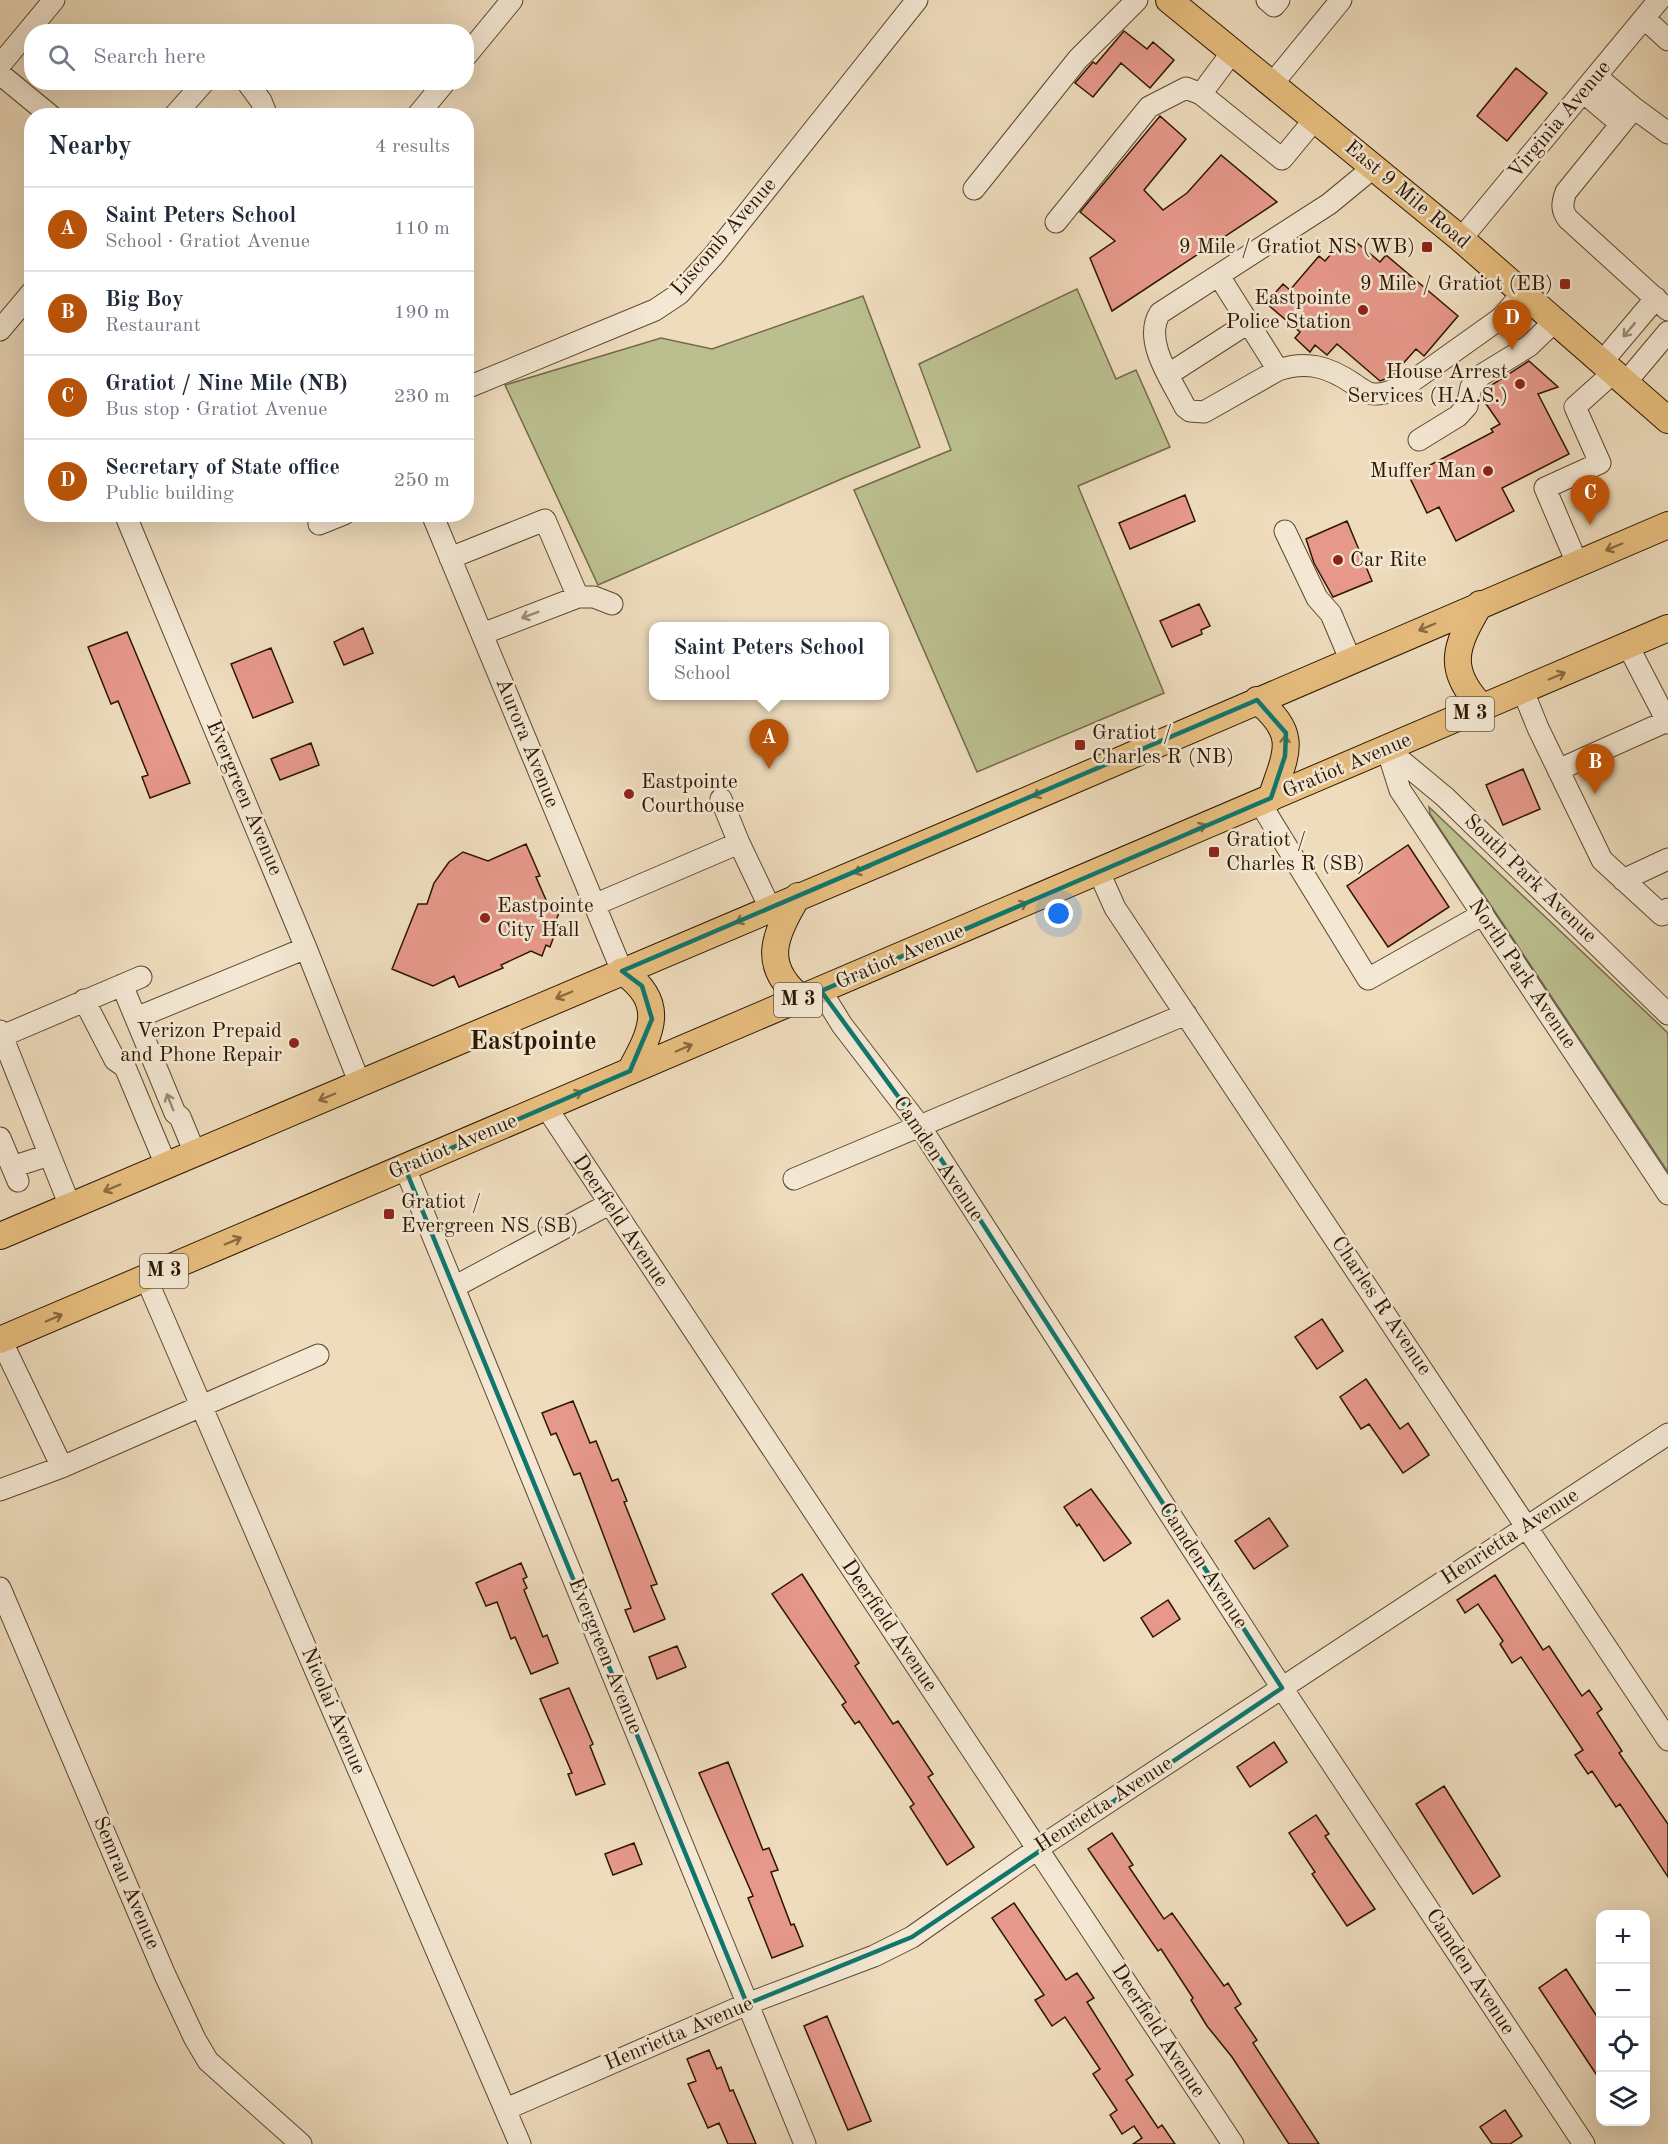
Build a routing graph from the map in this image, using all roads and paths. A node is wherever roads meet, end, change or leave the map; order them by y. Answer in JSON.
{"nodes":[{"id":1,"x":54,"y":0,"type":"edge"},
{"id":2,"x":512,"y":0,"type":"edge"},
{"id":3,"x":917,"y":0,"type":"edge"},
{"id":4,"x":1137,"y":0,"type":"edge"},
{"id":5,"x":1171,"y":0,"type":"edge"},
{"id":6,"x":1267,"y":0,"type":"edge"},
{"id":7,"x":1279,"y":0,"type":"edge"},
{"id":8,"x":1341,"y":0,"type":"edge"},
{"id":9,"x":1659,"y":0,"type":"edge"},
{"id":10,"x":1644,"y":18,"type":"junction"},
{"id":11,"x":34,"y":24,"type":"edge"},
{"id":12,"x":24,"y":36,"type":"edge"},
{"id":13,"x":1668,"y":40,"type":"edge"},
{"id":14,"x":474,"y":46,"type":"edge"},
{"id":15,"x":1233,"y":51,"type":"junction"},
{"id":16,"x":0,"y":65,"type":"edge"},
{"id":17,"x":0,"y":74,"type":"edge"},
{"id":18,"x":1596,"y":76,"type":"junction"},
{"id":19,"x":1273,"y":83,"type":"junction"},
{"id":20,"x":197,"y":90,"type":"edge"},
{"id":21,"x":253,"y":90,"type":"edge"},
{"id":22,"x":438,"y":90,"type":"edge"},
{"id":23,"x":1582,"y":92,"type":"junction"},
{"id":24,"x":1201,"y":94,"type":"junction"},
{"id":25,"x":41,"y":108,"type":"edge"},
{"id":26,"x":181,"y":108,"type":"edge"},
{"id":27,"x":264,"y":108,"type":"edge"},
{"id":28,"x":424,"y":108,"type":"edge"},
{"id":29,"x":1628,"y":116,"type":"junction"},
{"id":30,"x":1315,"y":118,"type":"junction"},
{"id":31,"x":1668,"y":133,"type":"edge"},
{"id":32,"x":1374,"y":167,"type":"junction"},
{"id":33,"x":974,"y":189,"type":"dead end"},
{"id":34,"x":1056,"y":222,"type":"dead end"},
{"id":35,"x":1461,"y":239,"type":"junction"},
{"id":36,"x":1219,"y":276,"type":"junction"},
{"id":37,"x":1524,"y":294,"type":"junction"},
{"id":38,"x":24,"y":302,"type":"edge"},
{"id":39,"x":1664,"y":303,"type":"edge"},
{"id":40,"x":1555,"y":321,"type":"junction"},
{"id":41,"x":1248,"y":322,"type":"junction"},
{"id":42,"x":0,"y":330,"type":"edge"},
{"id":43,"x":1668,"y":332,"type":"edge"},
{"id":44,"x":1278,"y":370,"type":"junction"},
{"id":45,"x":1614,"y":372,"type":"junction"},
{"id":46,"x":1169,"y":374,"type":"junction"},
{"id":47,"x":474,"y":385,"type":"edge"},
{"id":48,"x":1668,"y":420,"type":"edge"},
{"id":49,"x":1419,"y":440,"type":"dead end"},
{"id":50,"x":128,"y":522,"type":"edge"},
{"id":51,"x":326,"y":522,"type":"edge"},
{"id":52,"x":435,"y":522,"type":"edge"},
{"id":53,"x":319,"y":525,"type":"dead end"},
{"id":54,"x":1668,"y":525,"type":"edge"},
{"id":55,"x":1285,"y":531,"type":"dead end"},
{"id":56,"x":450,"y":558,"type":"junction"},
{"id":57,"x":1577,"y":563,"type":"junction"},
{"id":58,"x":578,"y":597,"type":"junction"},
{"id":59,"x":612,"y":604,"type":"dead end"},
{"id":60,"x":1480,"y":604,"type":"junction"},
{"id":61,"x":1668,"y":628,"type":"edge"},
{"id":62,"x":482,"y":634,"type":"junction"},
{"id":63,"x":1628,"y":646,"type":"junction"},
{"id":64,"x":1350,"y":659,"type":"junction"},
{"id":65,"x":1523,"y":691,"type":"junction"},
{"id":66,"x":1257,"y":700,"type":"junction"},
{"id":67,"x":1483,"y":708,"type":"junction"},
{"id":68,"x":1668,"y":722,"type":"edge"},
{"id":69,"x":1387,"y":749,"type":"junction"},
{"id":70,"x":1558,"y":770,"type":"junction"},
{"id":71,"x":721,"y":800,"type":"dead end"},
{"id":72,"x":1266,"y":800,"type":"junction"},
{"id":73,"x":739,"y":843,"type":"junction"},
{"id":74,"x":1668,"y":859,"type":"edge"},
{"id":75,"x":1098,"y":870,"type":"junction"},
{"id":76,"x":1623,"y":880,"type":"junction"},
{"id":77,"x":798,"y":896,"type":"junction"},
{"id":78,"x":594,"y":904,"type":"junction"},
{"id":79,"x":770,"y":908,"type":"junction"},
{"id":80,"x":1668,"y":909,"type":"edge"},
{"id":81,"x":1483,"y":914,"type":"junction"},
{"id":82,"x":306,"y":948,"type":"junction"},
{"id":83,"x":622,"y":970,"type":"junction"},
{"id":84,"x":811,"y":995,"type":"junction"},
{"id":85,"x":84,"y":1000,"type":"junction"},
{"id":86,"x":1186,"y":1014,"type":"junction"},
{"id":87,"x":1668,"y":1014,"type":"edge"},
{"id":88,"x":136,"y":1018,"type":"junction"},
{"id":89,"x":1,"y":1035,"type":"edge"},
{"id":90,"x":630,"y":1071,"type":"junction"},
{"id":91,"x":360,"y":1083,"type":"junction"},
{"id":92,"x":546,"y":1107,"type":"junction"},
{"id":93,"x":919,"y":1125,"type":"junction"},
{"id":94,"x":0,"y":1138,"type":"edge"},
{"id":95,"x":195,"y":1154,"type":"junction"},
{"id":96,"x":49,"y":1155,"type":"junction"},
{"id":97,"x":166,"y":1166,"type":"junction"},
{"id":98,"x":405,"y":1167,"type":"junction"},
{"id":99,"x":794,"y":1179,"type":"dead end"},
{"id":100,"x":1668,"y":1194,"type":"edge"},
{"id":101,"x":609,"y":1204,"type":"junction"},
{"id":102,"x":70,"y":1206,"type":"junction"},
{"id":103,"x":0,"y":1236,"type":"edge"},
{"id":104,"x":146,"y":1278,"type":"junction"},
{"id":105,"x":454,"y":1287,"type":"junction"},
{"id":106,"x":1,"y":1340,"type":"edge"},
{"id":107,"x":318,"y":1355,"type":"dead end"},
{"id":108,"x":201,"y":1407,"type":"junction"},
{"id":109,"x":1668,"y":1434,"type":"edge"},
{"id":110,"x":62,"y":1467,"type":"junction"},
{"id":111,"x":0,"y":1490,"type":"edge"},
{"id":112,"x":1527,"y":1526,"type":"junction"},
{"id":113,"x":2,"y":1597,"type":"edge"},
{"id":114,"x":1282,"y":1688,"type":"junction"},
{"id":115,"x":1668,"y":1740,"type":"edge"},
{"id":116,"x":1037,"y":1849,"type":"junction"},
{"id":117,"x":747,"y":2004,"type":"junction"},
{"id":118,"x":506,"y":2109,"type":"junction"},
{"id":119,"x":301,"y":2144,"type":"edge"},
{"id":120,"x":520,"y":2144,"type":"edge"},
{"id":121,"x":805,"y":2144,"type":"edge"},
{"id":122,"x":1233,"y":2144,"type":"edge"},
{"id":123,"x":1584,"y":2144,"type":"edge"}],
"edges":[{"from":1,"to":11,"type":"street"},
{"from":2,"to":14,"type":"street"},
{"from":3,"to":47,"type":"street","name":"Liscomb Avenue"},
{"from":4,"to":33,"type":"street"},
{"from":5,"to":15,"type":"main road","name":"East 9 Mile Road"},
{"from":6,"to":7,"type":"street"},
{"from":8,"to":19,"type":"street"},
{"from":9,"to":10,"type":"street","name":"Virginia Avenue"},
{"from":10,"to":13,"type":"street"},
{"from":10,"to":18,"type":"street","name":"Virginia Avenue"},
{"from":12,"to":16,"type":"street"},
{"from":15,"to":19,"type":"main road","name":"East 9 Mile Road"},
{"from":15,"to":24,"type":"street"},
{"from":17,"to":25,"type":"street"},
{"from":18,"to":23,"type":"street","name":"Virginia Avenue"},
{"from":18,"to":29,"type":"street"},
{"from":19,"to":30,"type":"main road","name":"East 9 Mile Road"},
{"from":20,"to":26,"type":"street"},
{"from":21,"to":27,"type":"street"},
{"from":22,"to":28,"type":"street"},
{"from":23,"to":29,"type":"street"},
{"from":23,"to":35,"type":"street","name":"Virginia Avenue"},
{"from":24,"to":30,"type":"street"},
{"from":24,"to":34,"type":"street"},
{"from":29,"to":31,"type":"street"},
{"from":29,"to":39,"type":"street"},
{"from":30,"to":32,"type":"main road","name":"East 9 Mile Road"},
{"from":32,"to":35,"type":"main road","name":"East 9 Mile Road"},
{"from":32,"to":36,"type":"street"},
{"from":35,"to":37,"type":"main road","name":"East 9 Mile Road"},
{"from":36,"to":41,"type":"street"},
{"from":36,"to":46,"type":"street"},
{"from":37,"to":40,"type":"main road","name":"East 9 Mile Road"},
{"from":37,"to":44,"type":"street"},
{"from":38,"to":42,"type":"street"},
{"from":39,"to":45,"type":"street","one_way":true},
{"from":40,"to":45,"type":"main road","name":"East 9 Mile Road"},
{"from":40,"to":49,"type":"street"},
{"from":41,"to":44,"type":"street"},
{"from":41,"to":46,"type":"street"},
{"from":43,"to":45,"type":"street"},
{"from":44,"to":46,"type":"street"},
{"from":45,"to":48,"type":"main road","name":"East 9 Mile Road"},
{"from":45,"to":57,"type":"street"},
{"from":50,"to":82,"type":"street","name":"Evergreen Avenue"},
{"from":51,"to":53,"type":"street"},
{"from":52,"to":56,"type":"street","name":"Aurora Avenue"},
{"from":54,"to":57,"type":"main road","one_way":true},
{"from":55,"to":64,"type":"street"},
{"from":56,"to":58,"type":"street"},
{"from":56,"to":62,"type":"street","name":"Aurora Avenue"},
{"from":57,"to":60,"type":"main road"},
{"from":58,"to":59,"type":"street"},
{"from":58,"to":62,"type":"street","one_way":true},
{"from":60,"to":64,"type":"main road","one_way":true},
{"from":60,"to":67,"type":"main road"},
{"from":61,"to":63,"type":"main road","name":"Gratiot Avenue","number":"M 3"},
{"from":62,"to":78,"type":"street","name":"Aurora Avenue"},
{"from":65,"to":63,"type":"main road","name":"Gratiot Avenue","number":"M 3","one_way":true},
{"from":63,"to":68,"type":"street"},
{"from":64,"to":66,"type":"main road"},
{"from":65,"to":67,"type":"main road","name":"Gratiot Avenue","number":"M 3"},
{"from":65,"to":70,"type":"street"},
{"from":72,"to":66,"type":"main road","one_way":true},
{"from":66,"to":77,"type":"main road","one_way":true},
{"from":67,"to":69,"type":"main road","name":"Gratiot Avenue","number":"M 3"},
{"from":68,"to":70,"type":"street"},
{"from":69,"to":72,"type":"main road","name":"Gratiot Avenue","number":"M 3"},
{"from":69,"to":81,"type":"street","name":"North Park Avenue"},
{"from":69,"to":87,"type":"street","name":"South Park Avenue"},
{"from":70,"to":76,"type":"street"},
{"from":71,"to":73,"type":"street"},
{"from":75,"to":72,"type":"main road","name":"Gratiot Avenue","number":"M 3","one_way":true},
{"from":72,"to":81,"type":"street"},
{"from":73,"to":78,"type":"street"},
{"from":73,"to":79,"type":"street"},
{"from":74,"to":76,"type":"street"},
{"from":84,"to":75,"type":"main road","name":"Gratiot Avenue","number":"M 3","one_way":true},
{"from":75,"to":86,"type":"street","name":"Charles R Avenue"},
{"from":76,"to":80,"type":"street"},
{"from":77,"to":79,"type":"main road"},
{"from":77,"to":84,"type":"main road"},
{"from":78,"to":83,"type":"street","name":"Aurora Avenue"},
{"from":79,"to":83,"type":"main road","one_way":true},
{"from":81,"to":100,"type":"street","name":"North Park Avenue"},
{"from":82,"to":88,"type":"street"},
{"from":82,"to":91,"type":"street","name":"Evergreen Avenue"},
{"from":83,"to":90,"type":"main road"},
{"from":83,"to":91,"type":"main road","one_way":true},
{"from":90,"to":84,"type":"main road","name":"Gratiot Avenue","number":"M 3","one_way":true},
{"from":84,"to":93,"type":"street","name":"Camden Avenue"},
{"from":85,"to":88,"type":"street"},
{"from":85,"to":89,"type":"street"},
{"from":85,"to":97,"type":"street"},
{"from":86,"to":93,"type":"street"},
{"from":86,"to":112,"type":"street","name":"Charles R Avenue"},
{"from":95,"to":88,"type":"street","one_way":true},
{"from":89,"to":96,"type":"street"},
{"from":92,"to":90,"type":"main road","name":"Gratiot Avenue","number":"M 3","one_way":true},
{"from":91,"to":95,"type":"main road","one_way":true},
{"from":92,"to":98,"type":"main road","name":"Gratiot Avenue","number":"M 3"},
{"from":92,"to":101,"type":"street","name":"Deerfield Avenue"},
{"from":93,"to":99,"type":"street"},
{"from":93,"to":114,"type":"street","name":"Camden Avenue"},
{"from":94,"to":96,"type":"street"},
{"from":95,"to":97,"type":"main road"},
{"from":96,"to":102,"type":"street"},
{"from":97,"to":102,"type":"main road","one_way":true},
{"from":104,"to":98,"type":"main road","name":"Gratiot Avenue","number":"M 3","one_way":true},
{"from":98,"to":105,"type":"street","name":"Evergreen Avenue"},
{"from":101,"to":105,"type":"street"},
{"from":101,"to":116,"type":"street","name":"Deerfield Avenue"},
{"from":102,"to":103,"type":"main road"},
{"from":106,"to":104,"type":"main road","name":"Gratiot Avenue","number":"M 3","one_way":true},
{"from":104,"to":108,"type":"street","name":"Nicolai Avenue"},
{"from":105,"to":117,"type":"street","name":"Evergreen Avenue"},
{"from":106,"to":110,"type":"street"},
{"from":107,"to":108,"type":"street"},
{"from":108,"to":110,"type":"street"},
{"from":108,"to":118,"type":"street","name":"Nicolai Avenue"},
{"from":109,"to":112,"type":"street","name":"Henrietta Avenue"},
{"from":110,"to":111,"type":"street"},
{"from":112,"to":114,"type":"street","name":"Henrietta Avenue"},
{"from":112,"to":115,"type":"street","name":"Charles R Avenue"},
{"from":113,"to":119,"type":"street","name":"Semrau Avenue"},
{"from":114,"to":116,"type":"street","name":"Henrietta Avenue"},
{"from":114,"to":123,"type":"street","name":"Camden Avenue"},
{"from":116,"to":117,"type":"street","name":"Henrietta Avenue"},
{"from":116,"to":122,"type":"street","name":"Deerfield Avenue"},
{"from":117,"to":118,"type":"street","name":"Henrietta Avenue"},
{"from":117,"to":121,"type":"street","name":"Evergreen Avenue"},
{"from":118,"to":120,"type":"street","name":"Nicolai Avenue"}]}
